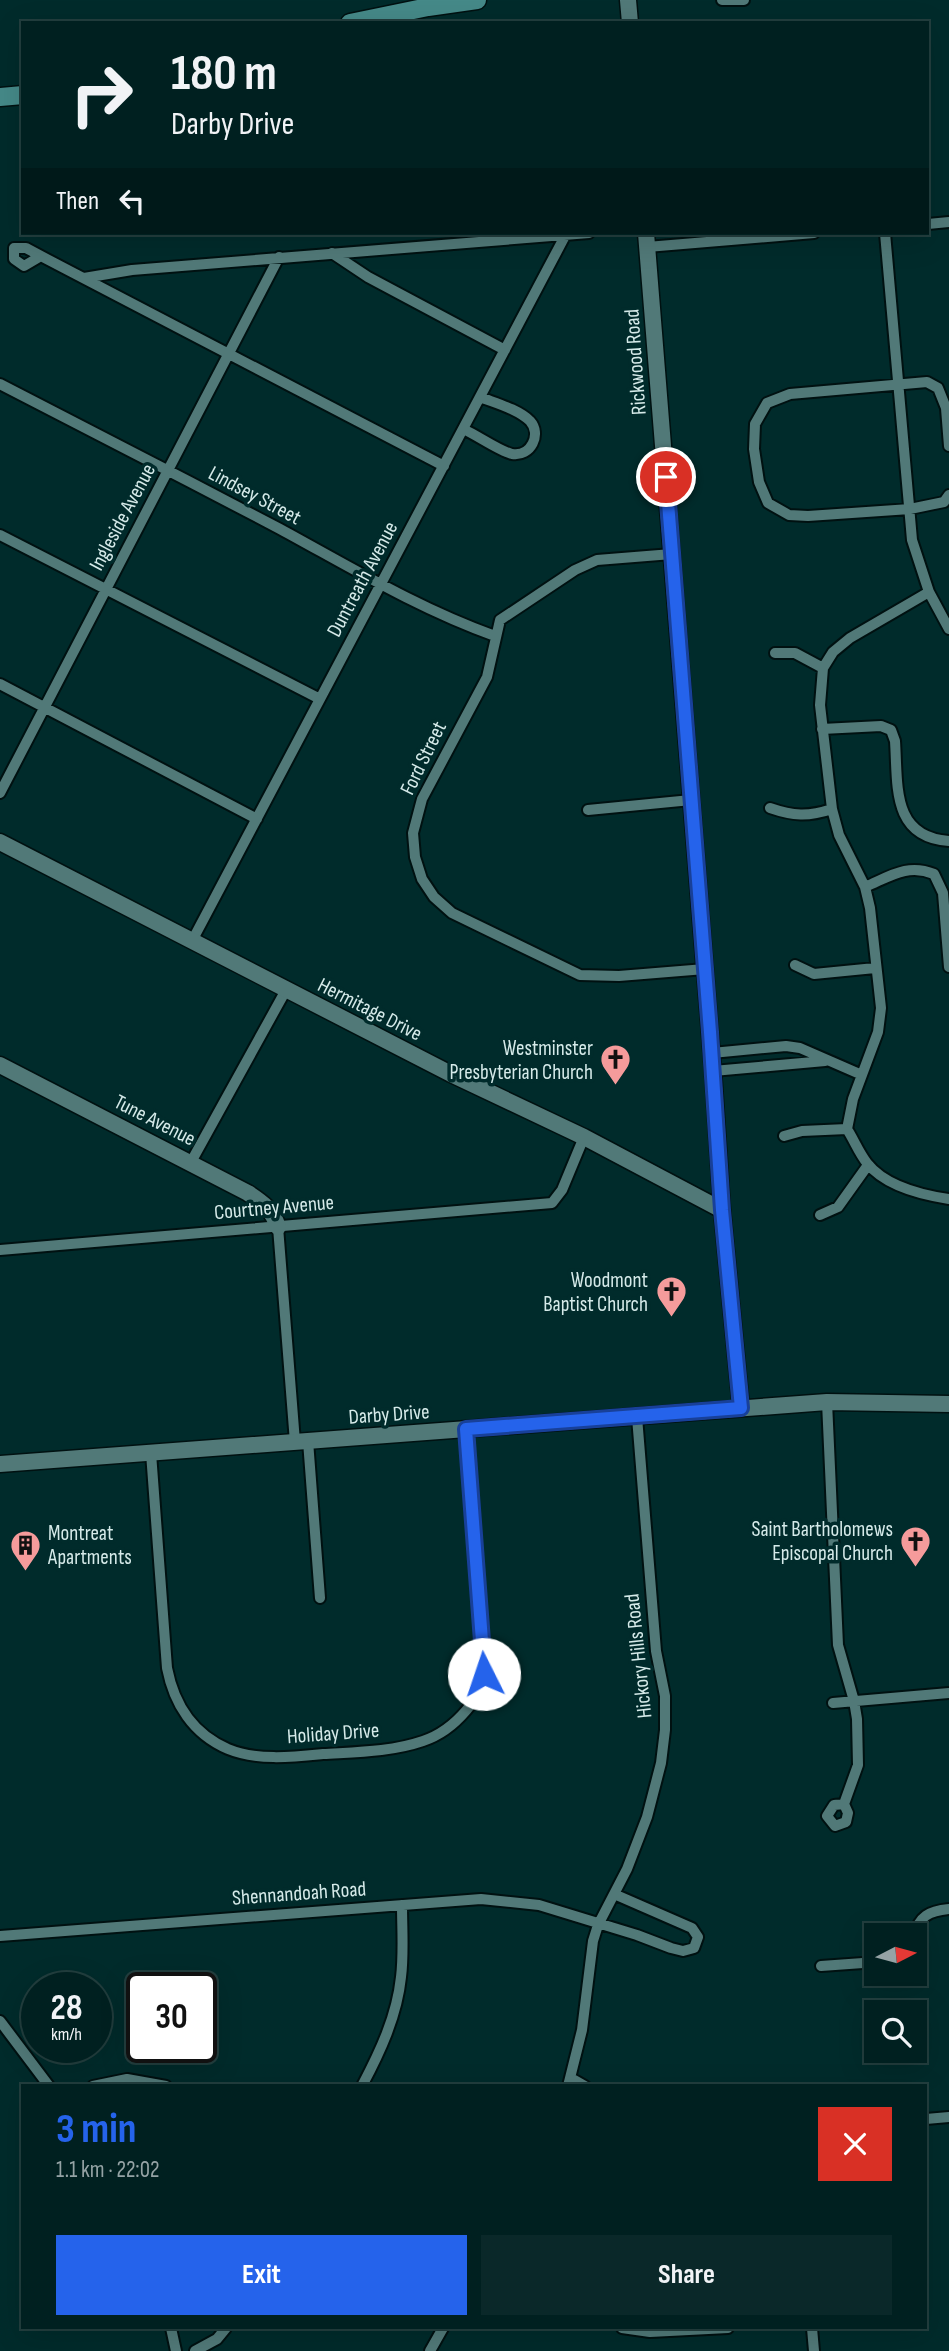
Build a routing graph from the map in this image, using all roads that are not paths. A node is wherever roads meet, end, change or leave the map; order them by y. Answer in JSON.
{"nodes":[{"id":1,"x":477,"y":0,"type":"edge"},
{"id":2,"x":628,"y":0,"type":"edge"},
{"id":3,"x":744,"y":0,"type":"edge"},
{"id":4,"x":722,"y":1,"type":"edge"},
{"id":5,"x":360,"y":21,"type":"edge"},
{"id":6,"x":630,"y":21,"type":"edge"},
{"id":7,"x":21,"y":95,"type":"edge"},
{"id":8,"x":0,"y":97,"type":"edge"},
{"id":9,"x":949,"y":222,"type":"edge"},
{"id":10,"x":929,"y":224,"type":"edge"},
{"id":11,"x":573,"y":235,"type":"edge"},
{"id":12,"x":766,"y":235,"type":"edge"},
{"id":13,"x":886,"y":235,"type":"edge"},
{"id":14,"x":565,"y":236,"type":"junction"},
{"id":15,"x":647,"y":240,"type":"edge"},
{"id":16,"x":332,"y":253,"type":"junction"},
{"id":17,"x":41,"y":256,"type":"dead end"},
{"id":18,"x":279,"y":257,"type":"junction"},
{"id":19,"x":84,"y":278,"type":"junction"},
{"id":20,"x":505,"y":350,"type":"junction"},
{"id":21,"x":229,"y":354,"type":"junction"},
{"id":22,"x":0,"y":384,"type":"edge"},
{"id":23,"x":897,"y":384,"type":"junction"},
{"id":24,"x":480,"y":397,"type":"junction"},
{"id":25,"x":463,"y":429,"type":"junction"},
{"id":26,"x":949,"y":446,"type":"edge"},
{"id":27,"x":444,"y":466,"type":"junction"},
{"id":28,"x":168,"y":471,"type":"junction"},
{"id":29,"x":949,"y":495,"type":"edge"},
{"id":30,"x":910,"y":509,"type":"junction"},
{"id":31,"x":0,"y":535,"type":"edge"},
{"id":32,"x":672,"y":554,"type":"junction"},
{"id":33,"x":381,"y":584,"type":"junction"},
{"id":34,"x":106,"y":589,"type":"junction"},
{"id":35,"x":929,"y":592,"type":"junction"},
{"id":36,"x":949,"y":629,"type":"edge"},
{"id":37,"x":495,"y":636,"type":"junction"},
{"id":38,"x":775,"y":653,"type":"dead end"},
{"id":39,"x":823,"y":667,"type":"junction"},
{"id":40,"x":0,"y":684,"type":"edge"},
{"id":41,"x":320,"y":699,"type":"junction"},
{"id":42,"x":45,"y":708,"type":"junction"},
{"id":43,"x":822,"y":729,"type":"junction"},
{"id":44,"x":0,"y":793,"type":"edge"},
{"id":45,"x":691,"y":800,"type":"junction"},
{"id":46,"x":769,"y":808,"type":"dead end"},
{"id":47,"x":832,"y":809,"type":"junction"},
{"id":48,"x":588,"y":810,"type":"dead end"},
{"id":49,"x":257,"y":819,"type":"junction"},
{"id":50,"x":949,"y":841,"type":"edge"},
{"id":51,"x":0,"y":842,"type":"edge"},
{"id":52,"x":864,"y":887,"type":"junction"},
{"id":53,"x":192,"y":941,"type":"junction"},
{"id":54,"x":795,"y":965,"type":"dead end"},
{"id":55,"x":949,"y":967,"type":"edge"},
{"id":56,"x":875,"y":968,"type":"junction"},
{"id":57,"x":705,"y":969,"type":"junction"},
{"id":58,"x":286,"y":990,"type":"junction"},
{"id":59,"x":712,"y":1054,"type":"junction"},
{"id":60,"x":825,"y":1060,"type":"junction"},
{"id":61,"x":0,"y":1065,"type":"edge"},
{"id":62,"x":713,"y":1071,"type":"junction"},
{"id":63,"x":862,"y":1075,"type":"junction"},
{"id":64,"x":847,"y":1129,"type":"junction"},
{"id":65,"x":783,"y":1136,"type":"dead end"},
{"id":66,"x":584,"y":1137,"type":"junction"},
{"id":67,"x":191,"y":1163,"type":"junction"},
{"id":68,"x":868,"y":1165,"type":"junction"},
{"id":69,"x":949,"y":1199,"type":"edge"},
{"id":70,"x":722,"y":1210,"type":"junction"},
{"id":71,"x":820,"y":1215,"type":"dead end"},
{"id":72,"x":278,"y":1227,"type":"junction"},
{"id":73,"x":0,"y":1251,"type":"edge"},
{"id":74,"x":827,"y":1402,"type":"junction"},
{"id":75,"x":949,"y":1404,"type":"edge"},
{"id":76,"x":741,"y":1408,"type":"junction"},
{"id":77,"x":637,"y":1417,"type":"junction"},
{"id":78,"x":466,"y":1429,"type":"junction"},
{"id":79,"x":301,"y":1442,"type":"junction"},
{"id":80,"x":151,"y":1453,"type":"junction"},
{"id":81,"x":0,"y":1464,"type":"edge"},
{"id":82,"x":320,"y":1598,"type":"dead end"},
{"id":83,"x":949,"y":1693,"type":"edge"},
{"id":84,"x":855,"y":1701,"type":"junction"},
{"id":85,"x":833,"y":1703,"type":"dead end"},
{"id":86,"x":844,"y":1804,"type":"dead end"},
{"id":87,"x":614,"y":1894,"type":"junction"},
{"id":88,"x":402,"y":1905,"type":"junction"},
{"id":89,"x":949,"y":1909,"type":"edge"},
{"id":90,"x":920,"y":1923,"type":"edge"},
{"id":91,"x":598,"y":1925,"type":"junction"},
{"id":92,"x":0,"y":1936,"type":"edge"},
{"id":93,"x":864,"y":1963,"type":"edge"},
{"id":94,"x":821,"y":1966,"type":"dead end"},
{"id":95,"x":0,"y":2021,"type":"edge"},
{"id":96,"x":570,"y":2082,"type":"edge"},
{"id":97,"x":48,"y":2084,"type":"edge"},
{"id":98,"x":103,"y":2084,"type":"edge"},
{"id":99,"x":155,"y":2084,"type":"edge"},
{"id":100,"x":363,"y":2084,"type":"edge"},
{"id":101,"x":949,"y":2117,"type":"edge"},
{"id":102,"x":927,"y":2119,"type":"edge"},
{"id":103,"x":172,"y":2329,"type":"edge"},
{"id":104,"x":225,"y":2329,"type":"edge"},
{"id":105,"x":442,"y":2329,"type":"edge"},
{"id":106,"x":629,"y":2329,"type":"edge"},
{"id":107,"x":709,"y":2329,"type":"edge"},
{"id":108,"x":812,"y":2329,"type":"edge"},
{"id":109,"x":176,"y":2351,"type":"edge"},
{"id":110,"x":195,"y":2351,"type":"edge"},
{"id":111,"x":430,"y":2351,"type":"edge"},
{"id":112,"x":814,"y":2351,"type":"edge"}],
"edges":[{"from":1,"to":5,"type":"main road"},
{"from":2,"to":6,"type":"main road"},
{"from":3,"to":4,"type":"street"},
{"from":7,"to":8,"type":"main road"},
{"from":9,"to":10,"type":"street"},
{"from":11,"to":14,"type":"street"},
{"from":12,"to":15,"type":"street"},
{"from":13,"to":23,"type":"street"},
{"from":14,"to":16,"type":"street"},
{"from":14,"to":20,"type":"street","name":"Duntreath Avenue"},
{"from":15,"to":32,"type":"main road","name":"Rickwood Road"},
{"from":16,"to":18,"type":"street"},
{"from":16,"to":20,"type":"street"},
{"from":17,"to":19,"type":"street"},
{"from":18,"to":19,"type":"street"},
{"from":18,"to":21,"type":"street","name":"Ingleside Avenue"},
{"from":19,"to":21,"type":"street"},
{"from":20,"to":24,"type":"street","name":"Duntreath Avenue"},
{"from":21,"to":27,"type":"street"},
{"from":21,"to":28,"type":"street","name":"Ingleside Avenue"},
{"from":22,"to":28,"type":"street","name":"Lindsey Street"},
{"from":23,"to":26,"type":"street"},
{"from":23,"to":30,"type":"street"},
{"from":23,"to":30,"type":"street"},
{"from":24,"to":25,"type":"street","name":"Duntreath Avenue"},
{"from":24,"to":25,"type":"street"},
{"from":25,"to":27,"type":"street","name":"Duntreath Avenue"},
{"from":27,"to":33,"type":"street","name":"Duntreath Avenue"},
{"from":28,"to":33,"type":"street","name":"Lindsey Street"},
{"from":28,"to":34,"type":"street","name":"Ingleside Avenue"},
{"from":29,"to":30,"type":"street"},
{"from":30,"to":35,"type":"street"},
{"from":31,"to":34,"type":"street"},
{"from":32,"to":37,"type":"street","name":"Ford Street"},
{"from":32,"to":45,"type":"main road","name":"Rickwood Road"},
{"from":33,"to":37,"type":"street","name":"Lindsey Street"},
{"from":33,"to":41,"type":"street","name":"Duntreath Avenue"},
{"from":34,"to":41,"type":"street"},
{"from":34,"to":42,"type":"street","name":"Ingleside Avenue"},
{"from":35,"to":36,"type":"street"},
{"from":35,"to":39,"type":"street"},
{"from":37,"to":57,"type":"street","name":"Ford Street"},
{"from":38,"to":39,"type":"street"},
{"from":39,"to":43,"type":"street"},
{"from":40,"to":42,"type":"street"},
{"from":41,"to":49,"type":"street","name":"Duntreath Avenue"},
{"from":42,"to":44,"type":"street","name":"Ingleside Avenue"},
{"from":42,"to":49,"type":"street"},
{"from":43,"to":47,"type":"street"},
{"from":43,"to":50,"type":"street"},
{"from":45,"to":48,"type":"street"},
{"from":45,"to":57,"type":"main road","name":"Rickwood Road"},
{"from":46,"to":47,"type":"street"},
{"from":47,"to":52,"type":"street"},
{"from":49,"to":53,"type":"street","name":"Duntreath Avenue"},
{"from":51,"to":53,"type":"main road","name":"Hermitage Drive"},
{"from":52,"to":55,"type":"street"},
{"from":52,"to":56,"type":"street"},
{"from":53,"to":58,"type":"main road","name":"Hermitage Drive"},
{"from":54,"to":56,"type":"street"},
{"from":56,"to":63,"type":"street"},
{"from":57,"to":59,"type":"main road","name":"Rickwood Road"},
{"from":58,"to":66,"type":"main road","name":"Hermitage Drive"},
{"from":58,"to":67,"type":"street"},
{"from":59,"to":60,"type":"street"},
{"from":59,"to":62,"type":"main road","name":"Rickwood Road"},
{"from":60,"to":62,"type":"street"},
{"from":60,"to":63,"type":"street"},
{"from":61,"to":67,"type":"main road","name":"Tune Avenue"},
{"from":62,"to":70,"type":"main road","name":"Rickwood Road"},
{"from":63,"to":64,"type":"street"},
{"from":64,"to":65,"type":"street"},
{"from":64,"to":68,"type":"street"},
{"from":66,"to":70,"type":"main road","name":"Hermitage Drive"},
{"from":66,"to":72,"type":"street","name":"Courtney Avenue"},
{"from":67,"to":72,"type":"main road","name":"Tune Avenue"},
{"from":68,"to":69,"type":"street"},
{"from":68,"to":71,"type":"street"},
{"from":70,"to":76,"type":"main road","name":"Rickwood Road"},
{"from":72,"to":73,"type":"street","name":"Courtney Avenue"},
{"from":72,"to":79,"type":"street"},
{"from":74,"to":75,"type":"main road","name":"Darby Drive"},
{"from":74,"to":76,"type":"main road","name":"Darby Drive"},
{"from":74,"to":84,"type":"street"},
{"from":76,"to":77,"type":"main road","name":"Darby Drive"},
{"from":77,"to":78,"type":"main road","name":"Darby Drive"},
{"from":77,"to":87,"type":"street","name":"Hickory Hills Road"},
{"from":78,"to":79,"type":"main road","name":"Darby Drive"},
{"from":78,"to":80,"type":"street","name":"Holiday Drive"},
{"from":79,"to":80,"type":"main road","name":"Darby Drive"},
{"from":79,"to":82,"type":"street"},
{"from":80,"to":81,"type":"main road","name":"Darby Drive"},
{"from":83,"to":84,"type":"street"},
{"from":84,"to":85,"type":"street"},
{"from":84,"to":86,"type":"street"},
{"from":87,"to":91,"type":"street","name":"Hickory Hills Road"},
{"from":87,"to":91,"type":"street","name":"Shennandoah Road"},
{"from":88,"to":91,"type":"street","name":"Shennandoah Road"},
{"from":88,"to":92,"type":"street","name":"Shennandoah Road"},
{"from":88,"to":100,"type":"street"},
{"from":89,"to":90,"type":"street"},
{"from":91,"to":96,"type":"street","name":"Hickory Hills Road"},
{"from":93,"to":94,"type":"street"},
{"from":95,"to":97,"type":"street"},
{"from":98,"to":99,"type":"street"},
{"from":101,"to":102,"type":"street"},
{"from":103,"to":109,"type":"street"},
{"from":104,"to":110,"type":"street"},
{"from":105,"to":111,"type":"street"},
{"from":106,"to":107,"type":"street"},
{"from":108,"to":112,"type":"street"}]}
